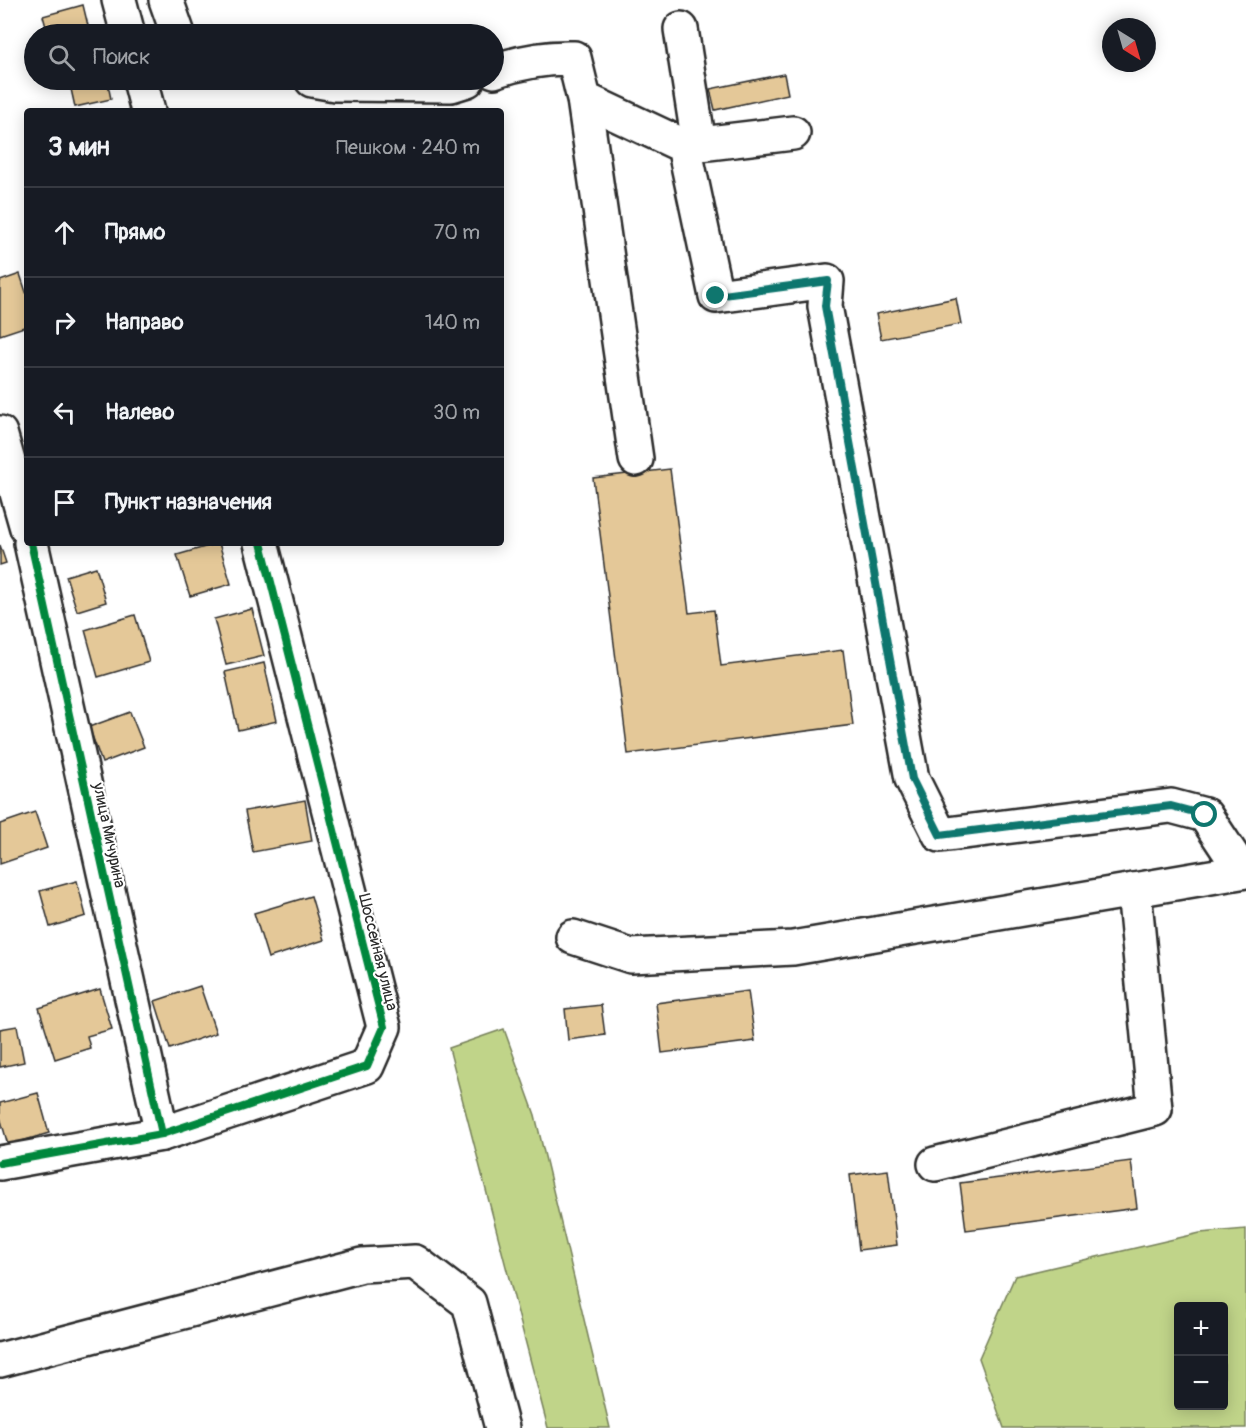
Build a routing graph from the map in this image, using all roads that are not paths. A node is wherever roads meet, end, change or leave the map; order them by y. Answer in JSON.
{"nodes":[{"id":1,"x":119,"y":0,"type":"edge"},
{"id":2,"x":166,"y":0,"type":"edge"},
{"id":3,"x":125,"y":24,"type":"edge"},
{"id":4,"x":174,"y":24,"type":"edge"},
{"id":5,"x":681,"y":29,"type":"dead end"},
{"id":6,"x":504,"y":68,"type":"edge"},
{"id":7,"x":143,"y":90,"type":"edge"},
{"id":8,"x":584,"y":99,"type":"junction"},
{"id":9,"x":147,"y":108,"type":"edge"},
{"id":10,"x":793,"y":133,"type":"dead end"},
{"id":11,"x":691,"y":145,"type":"junction"},
{"id":12,"x":0,"y":433,"type":"edge"},
{"id":13,"x":636,"y":459,"type":"dead end"},
{"id":14,"x":24,"y":517,"type":"edge"},
{"id":15,"x":33,"y":546,"type":"edge"},
{"id":16,"x":262,"y":546,"type":"edge"},
{"id":17,"x":1244,"y":871,"type":"edge"},
{"id":18,"x":1134,"y":890,"type":"junction"},
{"id":19,"x":573,"y":937,"type":"dead end"},
{"id":20,"x":162,"y":1134,"type":"junction"},
{"id":21,"x":0,"y":1163,"type":"edge"},
{"id":22,"x":934,"y":1164,"type":"dead end"},
{"id":23,"x":0,"y":1360,"type":"edge"},
{"id":24,"x":502,"y":1428,"type":"edge"}],
"edges":[{"from":1,"to":3,"type":"street"},
{"from":2,"to":4,"type":"street"},
{"from":5,"to":11,"type":"street"},
{"from":6,"to":8,"type":"street"},
{"from":7,"to":9,"type":"street"},
{"from":8,"to":11,"type":"street"},
{"from":8,"to":13,"type":"street"},
{"from":10,"to":11,"type":"street"},
{"from":11,"to":17,"type":"street"},
{"from":12,"to":14,"type":"street"},
{"from":15,"to":20,"type":"street","name":"улица Мичурина"},
{"from":16,"to":20,"type":"street","name":"Шоссейная улица"},
{"from":17,"to":18,"type":"street"},
{"from":18,"to":19,"type":"street"},
{"from":18,"to":22,"type":"street"},
{"from":20,"to":21,"type":"street","name":"Шоссейная улица"},
{"from":23,"to":24,"type":"street"}]}
